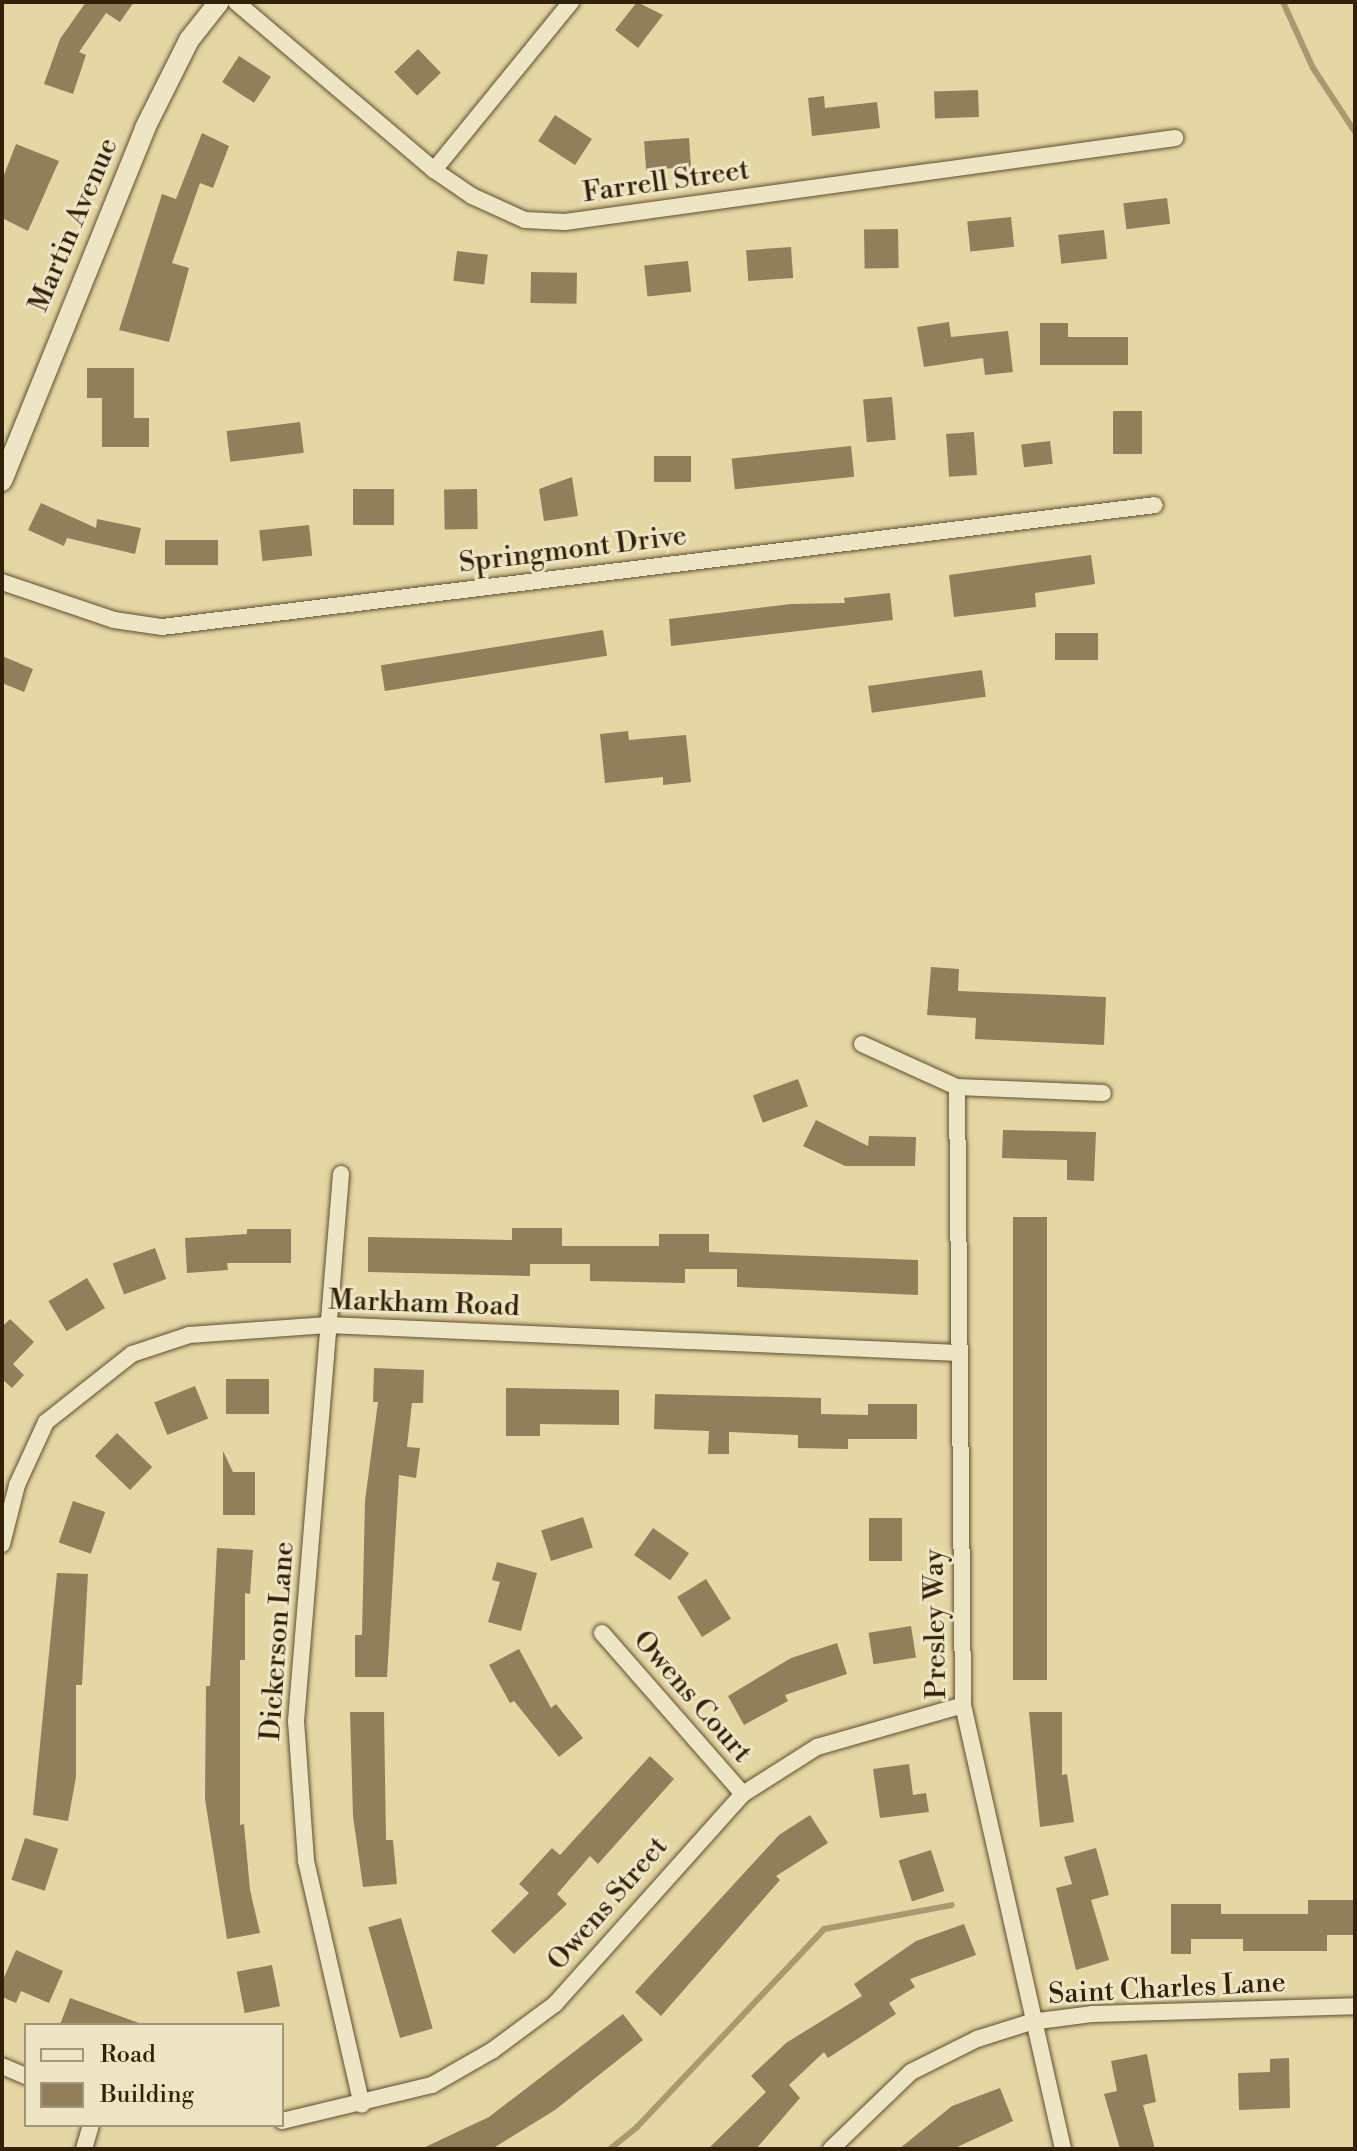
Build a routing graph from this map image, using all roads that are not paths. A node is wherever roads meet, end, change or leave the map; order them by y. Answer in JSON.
{"nodes":[{"id":1,"x":219,"y":2,"type":"edge"},
{"id":2,"x":236,"y":2,"type":"edge"},
{"id":3,"x":571,"y":2,"type":"edge"},
{"id":4,"x":1175,"y":138,"type":"dead end"},
{"id":5,"x":434,"y":170,"type":"junction"},
{"id":6,"x":2,"y":481,"type":"edge"},
{"id":7,"x":1155,"y":505,"type":"dead end"},
{"id":8,"x":2,"y":582,"type":"edge"},
{"id":9,"x":862,"y":1044,"type":"dead end"},
{"id":10,"x":957,"y":1087,"type":"junction"},
{"id":11,"x":1103,"y":1093,"type":"dead end"},
{"id":12,"x":341,"y":1174,"type":"dead end"},
{"id":13,"x":328,"y":1325,"type":"junction"},
{"id":14,"x":958,"y":1353,"type":"junction"},
{"id":15,"x":2,"y":1544,"type":"edge"},
{"id":16,"x":602,"y":1633,"type":"dead end"},
{"id":17,"x":963,"y":1705,"type":"junction"},
{"id":18,"x":743,"y":1794,"type":"junction"},
{"id":19,"x":1355,"y":2006,"type":"edge"},
{"id":20,"x":1031,"y":2022,"type":"junction"},
{"id":21,"x":2,"y":2066,"type":"edge"},
{"id":22,"x":24,"y":2075,"type":"edge"},
{"id":23,"x":362,"y":2105,"type":"junction"},
{"id":24,"x":284,"y":2121,"type":"edge"},
{"id":25,"x":90,"y":2127,"type":"edge"},
{"id":26,"x":84,"y":2149,"type":"edge"},
{"id":27,"x":831,"y":2149,"type":"edge"},
{"id":28,"x":1063,"y":2149,"type":"edge"}],
"edges":[{"from":1,"to":6,"type":"street","name":"Martin Avenue"},
{"from":2,"to":5,"type":"street","name":"Farrell Street"},
{"from":3,"to":5,"type":"street"},
{"from":4,"to":5,"type":"street","name":"Farrell Street"},
{"from":7,"to":8,"type":"street","name":"Springmont Drive"},
{"from":9,"to":10,"type":"street"},
{"from":10,"to":11,"type":"street"},
{"from":10,"to":14,"type":"street","name":"Presley Way"},
{"from":12,"to":13,"type":"street","name":"Dickerson Lane"},
{"from":13,"to":14,"type":"street","name":"Markham Road"},
{"from":13,"to":15,"type":"street","name":"Markham Road"},
{"from":13,"to":23,"type":"street","name":"Dickerson Lane"},
{"from":14,"to":17,"type":"street","name":"Presley Way"},
{"from":16,"to":18,"type":"street","name":"Owens Court"},
{"from":17,"to":18,"type":"street","name":"Owens Street"},
{"from":17,"to":20,"type":"street","name":"Presley Way"},
{"from":18,"to":23,"type":"street","name":"Owens Street"},
{"from":19,"to":20,"type":"street","name":"Saint Charles Lane"},
{"from":20,"to":27,"type":"street","name":"Saint Charles Lane"},
{"from":20,"to":28,"type":"street","name":"Presley Way"},
{"from":21,"to":22,"type":"street"},
{"from":23,"to":24,"type":"street","name":"Owens Street"},
{"from":25,"to":26,"type":"street"}]}
